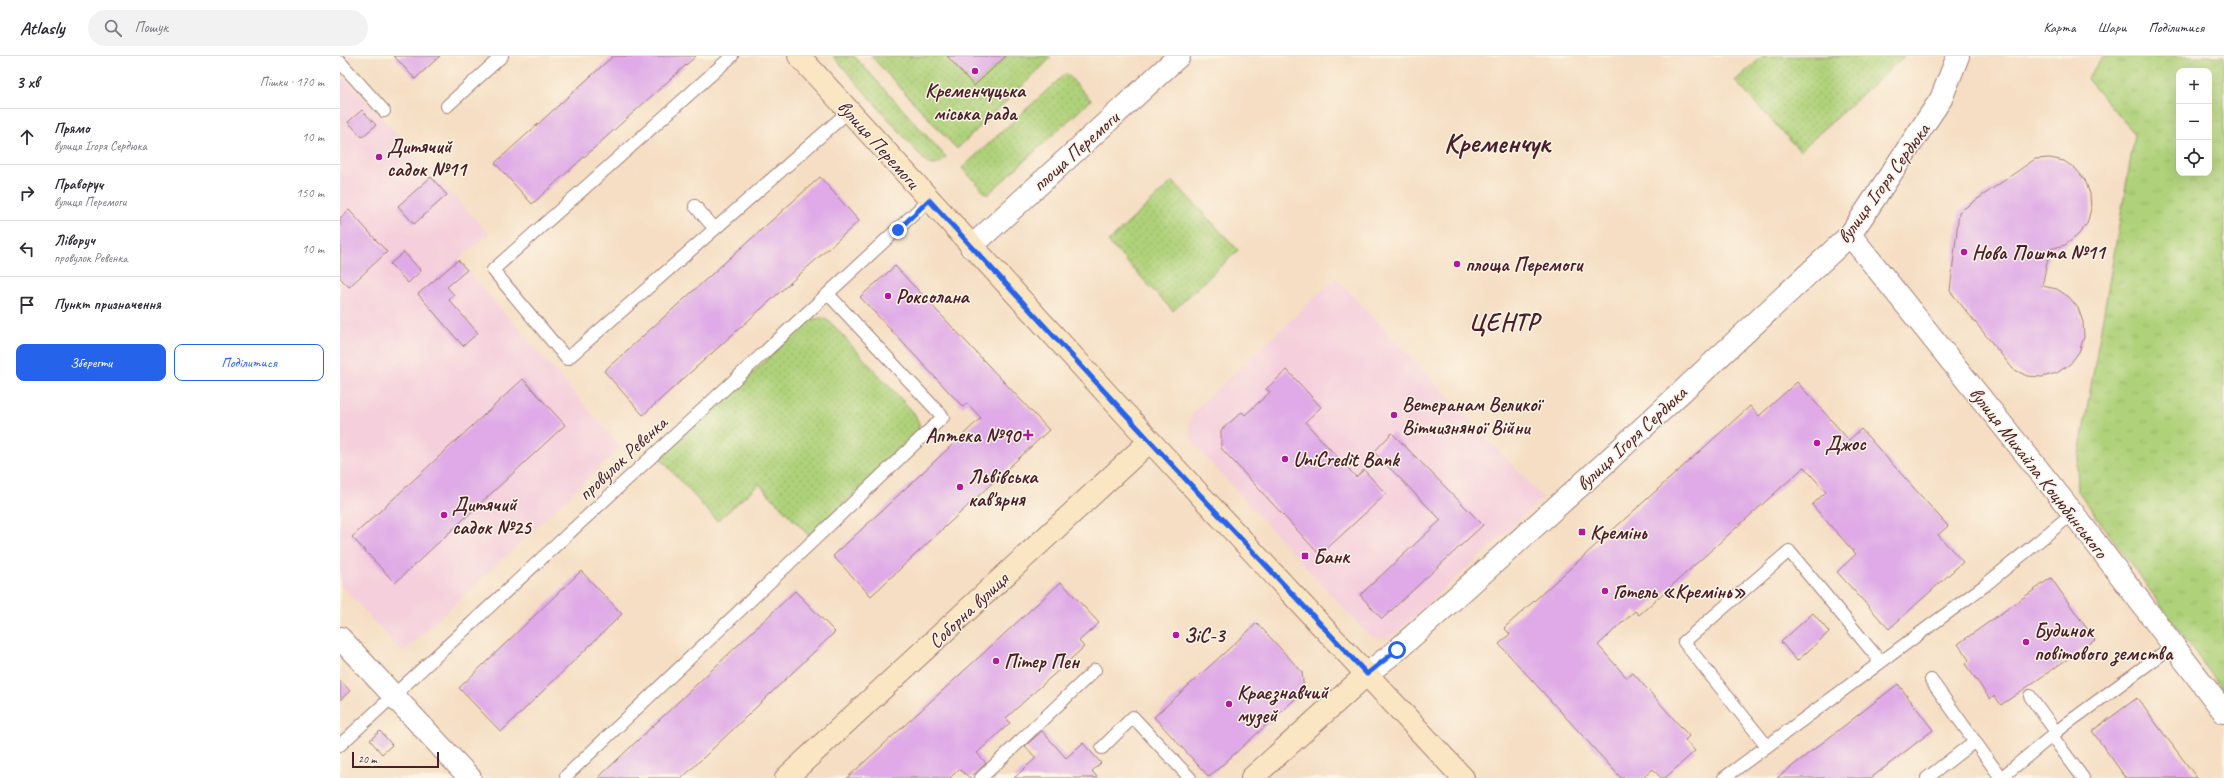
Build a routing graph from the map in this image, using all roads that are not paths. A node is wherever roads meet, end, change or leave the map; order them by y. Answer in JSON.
{"nodes":[{"id":1,"x":502,"y":56,"type":"edge"},
{"id":2,"x":732,"y":56,"type":"edge"},
{"id":3,"x":799,"y":56,"type":"edge"},
{"id":4,"x":1179,"y":56,"type":"edge"},
{"id":5,"x":1958,"y":56,"type":"edge"},
{"id":6,"x":342,"y":68,"type":"edge"},
{"id":7,"x":447,"y":106,"type":"dead end"},
{"id":8,"x":384,"y":111,"type":"dead end"},
{"id":9,"x":849,"y":111,"type":"junction"},
{"id":10,"x":929,"y":200,"type":"junction"},
{"id":11,"x":694,"y":206,"type":"dead end"},
{"id":12,"x":715,"y":229,"type":"junction"},
{"id":13,"x":1850,"y":235,"type":"junction"},
{"id":14,"x":971,"y":247,"type":"junction"},
{"id":15,"x":828,"y":294,"type":"junction"},
{"id":16,"x":1150,"y":441,"type":"junction"},
{"id":17,"x":2073,"y":513,"type":"junction"},
{"id":18,"x":340,"y":638,"type":"edge"},
{"id":19,"x":2174,"y":646,"type":"junction"},
{"id":20,"x":1880,"y":661,"type":"junction"},
{"id":21,"x":1095,"y":670,"type":"dead end"},
{"id":22,"x":1367,"y":674,"type":"junction"},
{"id":23,"x":1931,"y":680,"type":"dead end"},
{"id":24,"x":394,"y":696,"type":"junction"},
{"id":25,"x":2030,"y":696,"type":"dead end"},
{"id":26,"x":2224,"y":712,"type":"edge"},
{"id":27,"x":2054,"y":734,"type":"junction"},
{"id":28,"x":1975,"y":741,"type":"junction"},
{"id":29,"x":340,"y":745,"type":"edge"},
{"id":30,"x":1767,"y":746,"type":"junction"},
{"id":31,"x":1102,"y":748,"type":"dead end"},
{"id":32,"x":566,"y":776,"type":"dead end"},
{"id":33,"x":470,"y":778,"type":"edge"},
{"id":34,"x":786,"y":778,"type":"edge"},
{"id":35,"x":982,"y":778,"type":"edge"},
{"id":36,"x":1190,"y":778,"type":"edge"},
{"id":37,"x":1252,"y":778,"type":"edge"},
{"id":38,"x":1463,"y":778,"type":"edge"},
{"id":39,"x":1724,"y":778,"type":"edge"},
{"id":40,"x":1927,"y":778,"type":"edge"},
{"id":41,"x":2001,"y":778,"type":"edge"},
{"id":42,"x":2083,"y":778,"type":"edge"}],
"edges":[{"from":1,"to":7,"type":"lane"},
{"from":2,"to":12,"type":"lane"},
{"from":3,"to":9,"type":"main road","name":"вулиця Перемоги"},
{"from":4,"to":14,"type":"street","name":"площа Перемоги"},
{"from":5,"to":13,"type":"street","name":"вулиця Ігоря Сердюка"},
{"from":6,"to":8,"type":"lane"},
{"from":9,"to":10,"type":"main road","name":"вулиця Перемоги"},
{"from":9,"to":12,"type":"lane"},
{"from":10,"to":14,"type":"main road","name":"вулиця Перемоги"},
{"from":10,"to":15,"type":"lane","name":"провулок Ревенка"},
{"from":11,"to":12,"type":"lane"},
{"from":13,"to":17,"type":"street","name":"вулиця Михайла Коцюбинського"},
{"from":13,"to":22,"type":"street","name":"вулиця Ігоря Сердюка"},
{"from":14,"to":16,"type":"main road","name":"вулиця Перемоги"},
{"from":15,"to":24,"type":"lane","name":"провулок Ревенка"},
{"from":15,"to":32,"type":"lane"},
{"from":16,"to":22,"type":"main road","name":"вулиця Перемоги"},
{"from":16,"to":34,"type":"main road","name":"Соборна вулиця"},
{"from":17,"to":19,"type":"street","name":"вулиця Михайла Коцюбинського"},
{"from":17,"to":20,"type":"lane"},
{"from":18,"to":24,"type":"street"},
{"from":19,"to":26,"type":"street","name":"вулиця Михайла Коцюбинського"},
{"from":19,"to":27,"type":"lane"},
{"from":20,"to":30,"type":"lane"},
{"from":20,"to":30,"type":"lane"},
{"from":21,"to":35,"type":"lane"},
{"from":22,"to":37,"type":"main road","name":"вулиця Ігоря Сердюка"},
{"from":22,"to":38,"type":"main road","name":"вулиця Перемоги"},
{"from":23,"to":28,"type":"lane"},
{"from":24,"to":29,"type":"lane","name":"провулок Ревенка"},
{"from":24,"to":33,"type":"street"},
{"from":25,"to":27,"type":"lane"},
{"from":27,"to":41,"type":"lane"},
{"from":27,"to":42,"type":"lane"},
{"from":28,"to":40,"type":"lane"},
{"from":28,"to":41,"type":"lane"},
{"from":30,"to":39,"type":"lane"},
{"from":31,"to":36,"type":"lane"}]}
